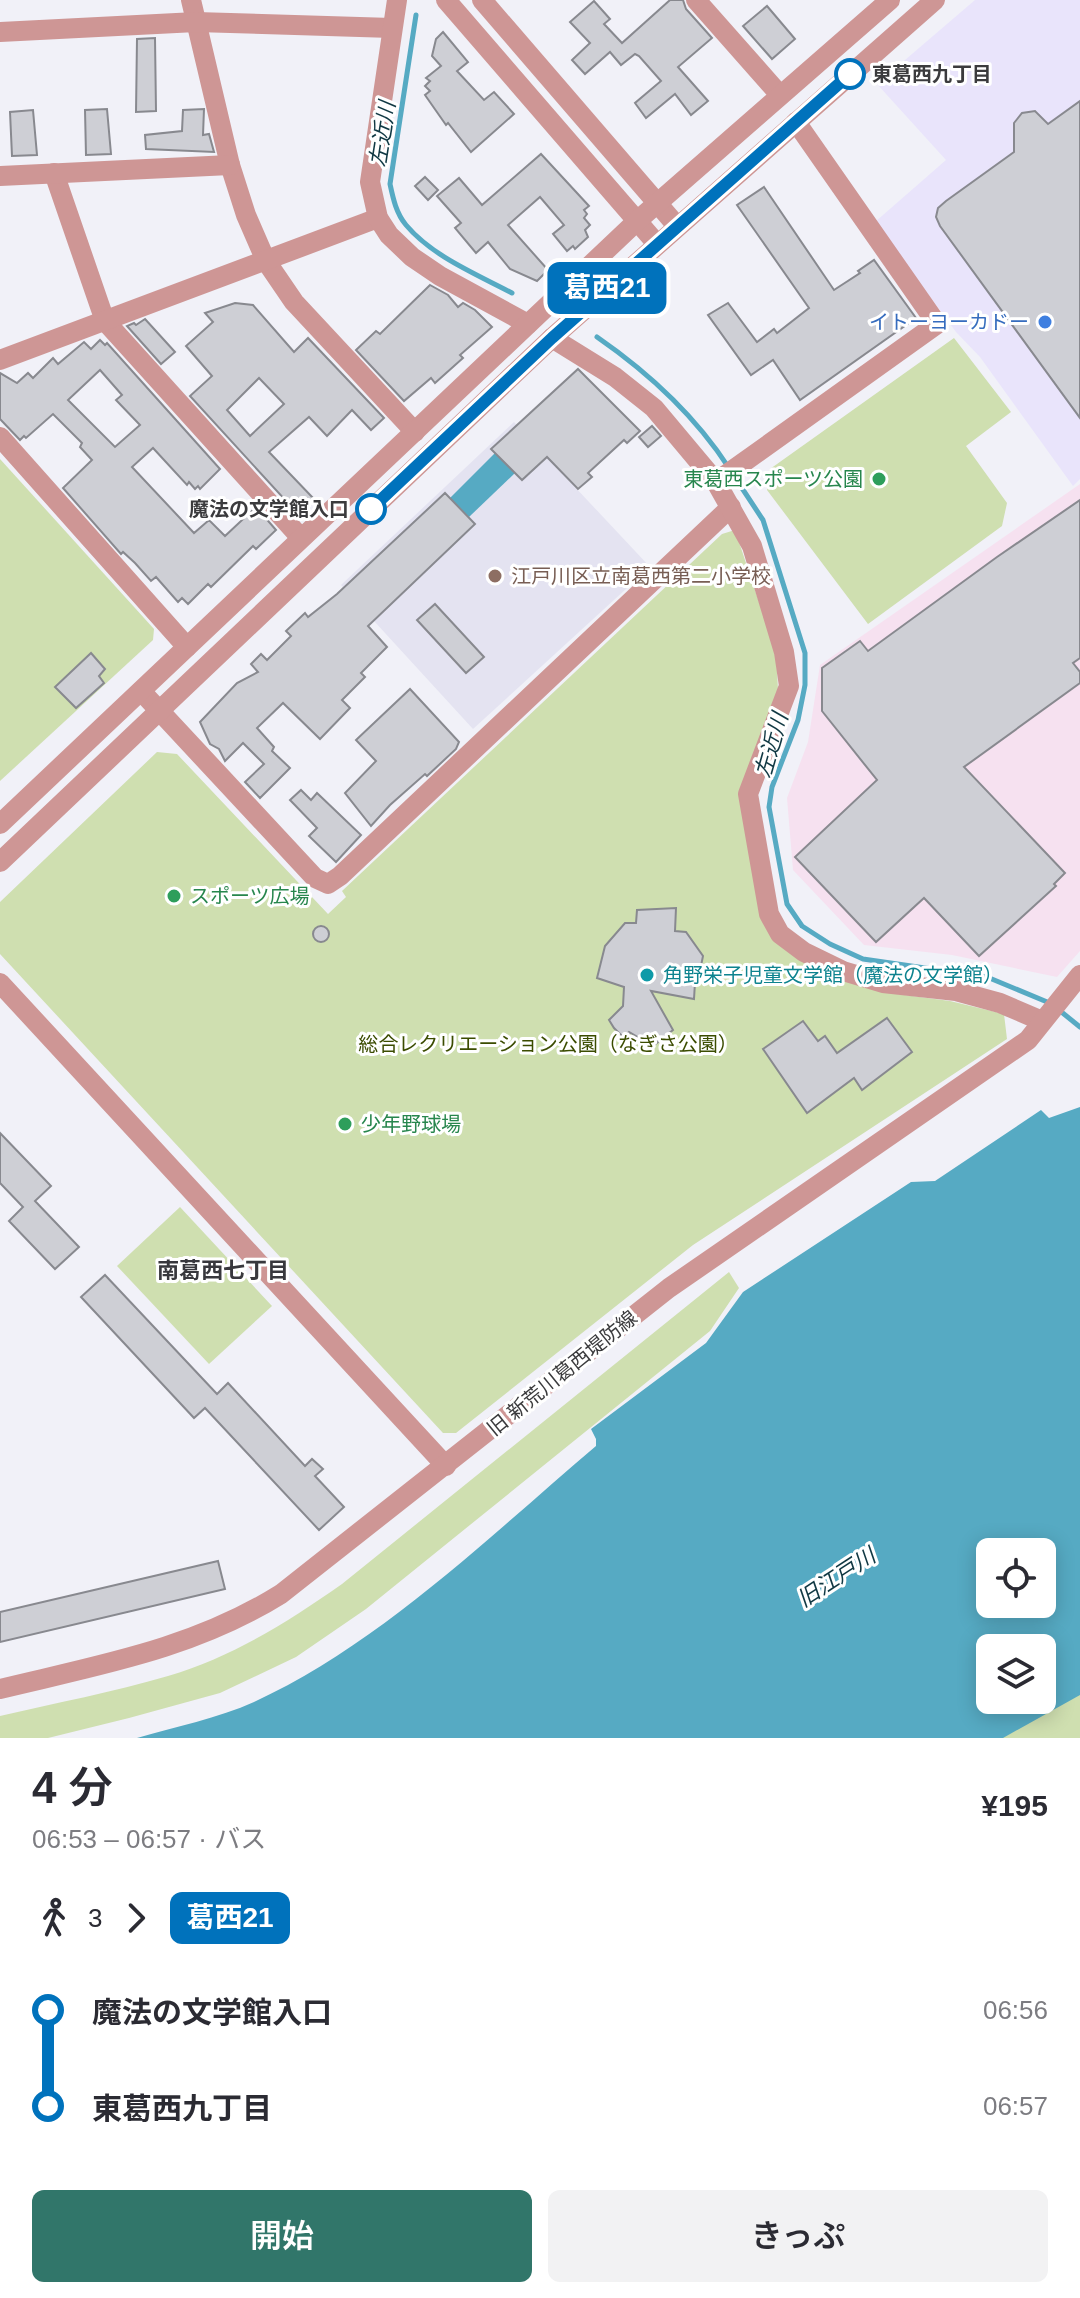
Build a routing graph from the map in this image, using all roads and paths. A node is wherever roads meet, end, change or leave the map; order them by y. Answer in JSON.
{"nodes":[{"id":1,"x":191,"y":0,"type":"edge"},
{"id":2,"x":397,"y":0,"type":"edge"},
{"id":3,"x":446,"y":0,"type":"edge"},
{"id":4,"x":482,"y":0,"type":"edge"},
{"id":5,"x":696,"y":0,"type":"edge"},
{"id":6,"x":890,"y":0,"type":"edge"},
{"id":7,"x":935,"y":0,"type":"edge"},
{"id":8,"x":196,"y":22,"type":"junction"},
{"id":9,"x":392,"y":28,"type":"junction"},
{"id":10,"x":0,"y":32,"type":"edge"},
{"id":11,"x":780,"y":95,"type":"junction"},
{"id":12,"x":796,"y":122,"type":"junction"},
{"id":13,"x":230,"y":165,"type":"junction"},
{"id":14,"x":54,"y":173,"type":"junction"},
{"id":15,"x":0,"y":176,"type":"edge"},
{"id":16,"x":657,"y":203,"type":"junction"},
{"id":17,"x":378,"y":218,"type":"junction"},
{"id":18,"x":637,"y":221,"type":"junction"},
{"id":19,"x":677,"y":226,"type":"junction"},
{"id":20,"x":657,"y":244,"type":"junction"},
{"id":21,"x":266,"y":261,"type":"junction"},
{"id":22,"x":105,"y":321,"type":"junction"},
{"id":23,"x":528,"y":324,"type":"junction"},
{"id":24,"x":552,"y":338,"type":"junction"},
{"id":25,"x":0,"y":360,"type":"edge"},
{"id":26,"x":415,"y":432,"type":"junction"},
{"id":27,"x":0,"y":437,"type":"edge"},
{"id":28,"x":716,"y":482,"type":"junction"},
{"id":29,"x":731,"y":507,"type":"junction"},
{"id":30,"x":301,"y":538,"type":"junction"},
{"id":31,"x":187,"y":647,"type":"junction"},
{"id":32,"x":141,"y":691,"type":"junction"},
{"id":33,"x":159,"y":710,"type":"junction"},
{"id":34,"x":0,"y":824,"type":"edge"},
{"id":35,"x":0,"y":862,"type":"edge"},
{"id":36,"x":1080,"y":975,"type":"edge"},
{"id":37,"x":0,"y":983,"type":"edge"},
{"id":38,"x":1042,"y":1021,"type":"junction"},
{"id":39,"x":446,"y":1466,"type":"junction"},
{"id":40,"x":0,"y":1689,"type":"edge"}],
"edges":[{"from":1,"to":8,"type":"street"},
{"from":2,"to":9,"type":"street"},
{"from":3,"to":18,"type":"street"},
{"from":4,"to":16,"type":"street"},
{"from":5,"to":11,"type":"street"},
{"from":6,"to":11,"type":"street"},
{"from":7,"to":12,"type":"street"},
{"from":8,"to":9,"type":"street"},
{"from":8,"to":10,"type":"street"},
{"from":8,"to":13,"type":"street"},
{"from":9,"to":17,"type":"street"},
{"from":11,"to":16,"type":"street"},
{"from":12,"to":19,"type":"street"},
{"from":12,"to":28,"type":"street"},
{"from":13,"to":14,"type":"street"},
{"from":13,"to":21,"type":"street"},
{"from":14,"to":15,"type":"street"},
{"from":14,"to":22,"type":"street"},
{"from":16,"to":18,"type":"street"},
{"from":16,"to":19,"type":"street"},
{"from":17,"to":21,"type":"street"},
{"from":17,"to":23,"type":"street"},
{"from":18,"to":20,"type":"street"},
{"from":18,"to":23,"type":"street"},
{"from":19,"to":20,"type":"street"},
{"from":20,"to":24,"type":"street"},
{"from":21,"to":22,"type":"street"},
{"from":21,"to":26,"type":"street"},
{"from":22,"to":25,"type":"street"},
{"from":22,"to":30,"type":"street"},
{"from":23,"to":26,"type":"street"},
{"from":24,"to":28,"type":"street"},
{"from":24,"to":33,"type":"street"},
{"from":26,"to":30,"type":"street"},
{"from":27,"to":31,"type":"street"},
{"from":28,"to":29,"type":"street"},
{"from":29,"to":33,"type":"street"},
{"from":29,"to":38,"type":"street"},
{"from":30,"to":31,"type":"street"},
{"from":31,"to":32,"type":"street"},
{"from":32,"to":33,"type":"street"},
{"from":32,"to":34,"type":"street"},
{"from":33,"to":35,"type":"street"},
{"from":36,"to":38,"type":"street","name":"旧 新荒川葛西堤防線"},
{"from":37,"to":39,"type":"street"},
{"from":38,"to":39,"type":"street","name":"旧 新荒川葛西堤防線"},
{"from":39,"to":40,"type":"street","name":"旧 新荒川葛西堤防線"}]}
